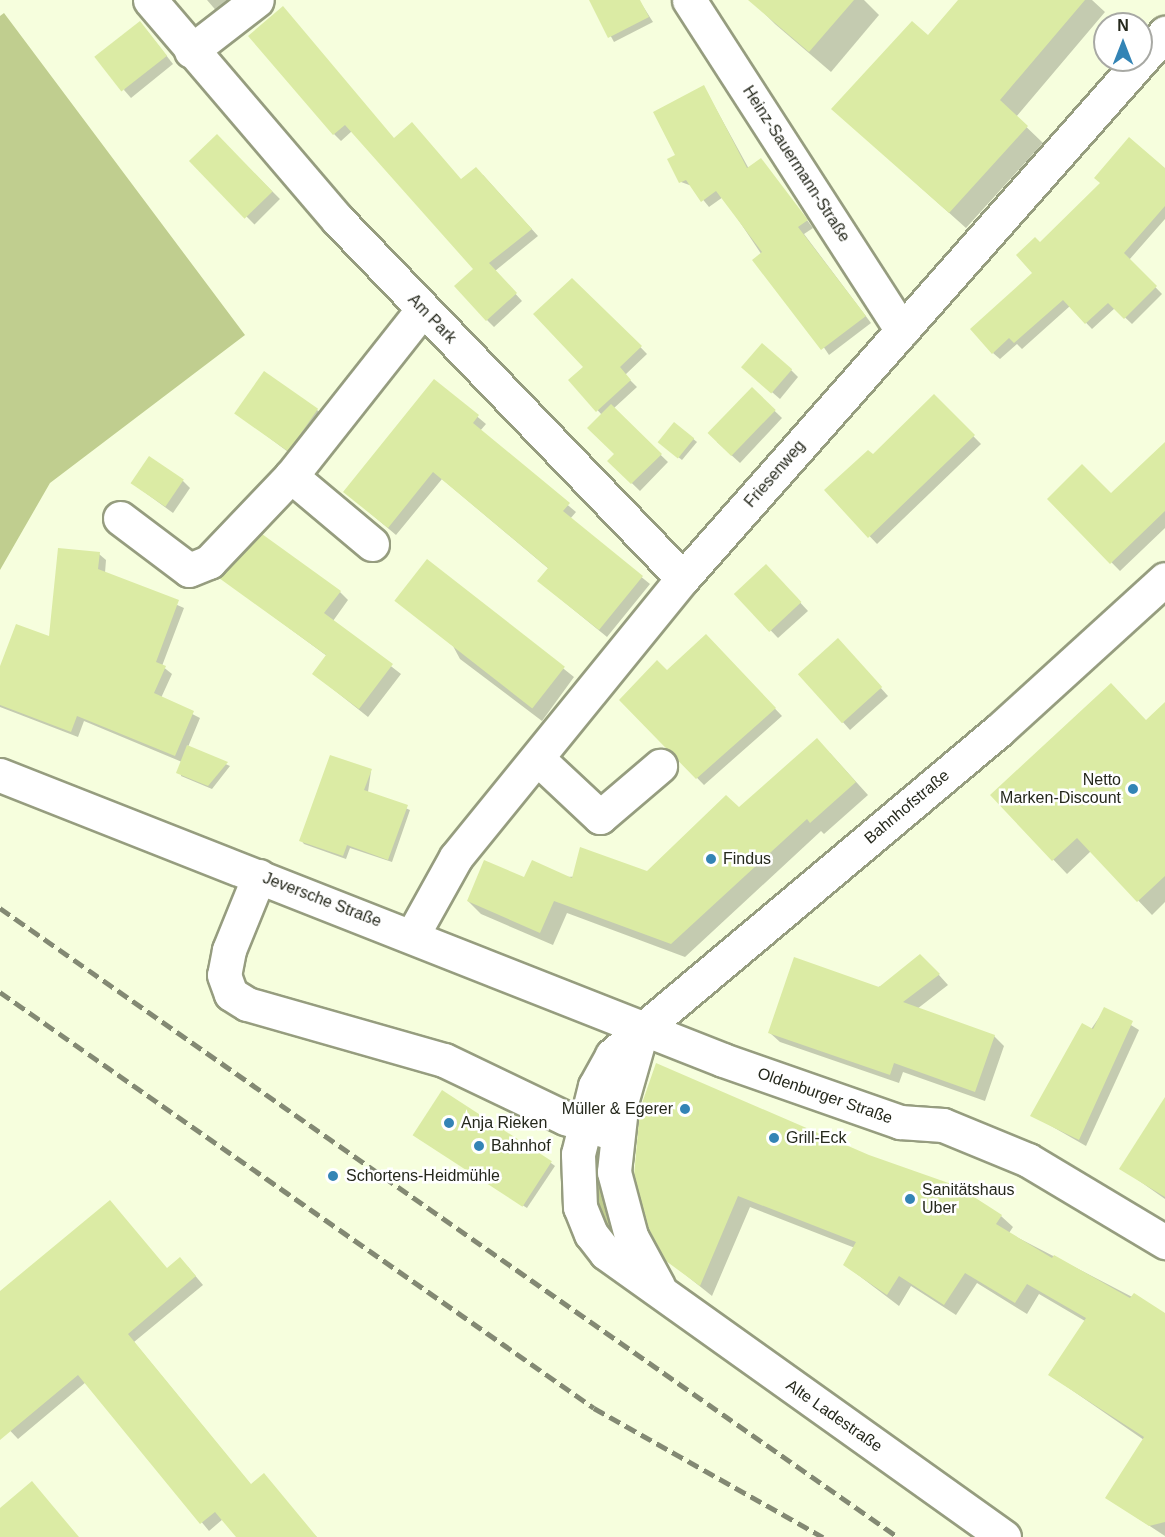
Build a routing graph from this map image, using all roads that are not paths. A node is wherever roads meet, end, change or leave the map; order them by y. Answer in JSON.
{"nodes":[{"id":1,"x":150,"y":0,"type":"edge"},
{"id":2,"x":257,"y":0,"type":"edge"},
{"id":3,"x":703,"y":6,"type":"edge"},
{"id":4,"x":1165,"y":33,"type":"edge"},
{"id":5,"x":191,"y":51,"type":"junction"},
{"id":6,"x":422,"y":310,"type":"junction"},
{"id":7,"x":902,"y":330,"type":"junction"},
{"id":8,"x":291,"y":476,"type":"junction"},
{"id":9,"x":120,"y":518,"type":"dead end"},
{"id":10,"x":372,"y":544,"type":"dead end"},
{"id":11,"x":683,"y":578,"type":"junction"},
{"id":12,"x":1165,"y":579,"type":"edge"},
{"id":13,"x":538,"y":759,"type":"junction"},
{"id":14,"x":660,"y":766,"type":"dead end"},
{"id":15,"x":0,"y":774,"type":"edge"},
{"id":16,"x":260,"y":876,"type":"junction"},
{"id":17,"x":412,"y":936,"type":"junction"},
{"id":18,"x":643,"y":1028,"type":"junction"},
{"id":19,"x":583,"y":1125,"type":"junction"},
{"id":20,"x":615,"y":1134,"type":"junction"},
{"id":21,"x":1165,"y":1242,"type":"edge"},
{"id":22,"x":663,"y":1294,"type":"junction"},
{"id":23,"x":1005,"y":1537,"type":"edge"}],
"edges":[{"from":1,"to":5,"type":"street","name":"Am Park"},
{"from":2,"to":5,"type":"street"},
{"from":3,"to":7,"type":"street","name":"Heinz-Sauermann-Straße"},
{"from":4,"to":7,"type":"street","name":"Friesenweg"},
{"from":5,"to":6,"type":"street","name":"Am Park"},
{"from":6,"to":8,"type":"street"},
{"from":6,"to":11,"type":"street","name":"Am Park"},
{"from":7,"to":11,"type":"street","name":"Friesenweg"},
{"from":8,"to":9,"type":"street"},
{"from":8,"to":10,"type":"street"},
{"from":11,"to":13,"type":"street","name":"Friesenweg"},
{"from":12,"to":18,"type":"street","name":"Bahnhofstraße"},
{"from":13,"to":14,"type":"street"},
{"from":13,"to":17,"type":"street","name":"Friesenweg"},
{"from":15,"to":16,"type":"street","name":"Jeversche Straße"},
{"from":16,"to":17,"type":"street","name":"Jeversche Straße"},
{"from":16,"to":19,"type":"street"},
{"from":17,"to":18,"type":"street","name":"Jeversche Straße"},
{"from":18,"to":19,"type":"street","name":"Alte Ladestraße"},
{"from":18,"to":20,"type":"street","name":"Alte Ladestraße"},
{"from":18,"to":21,"type":"street","name":"Oldenburger Straße"},
{"from":19,"to":20,"type":"street"},
{"from":19,"to":22,"type":"street","name":"Alte Ladestraße"},
{"from":20,"to":22,"type":"street","name":"Alte Ladestraße"},
{"from":22,"to":23,"type":"street","name":"Alte Ladestraße"}]}
